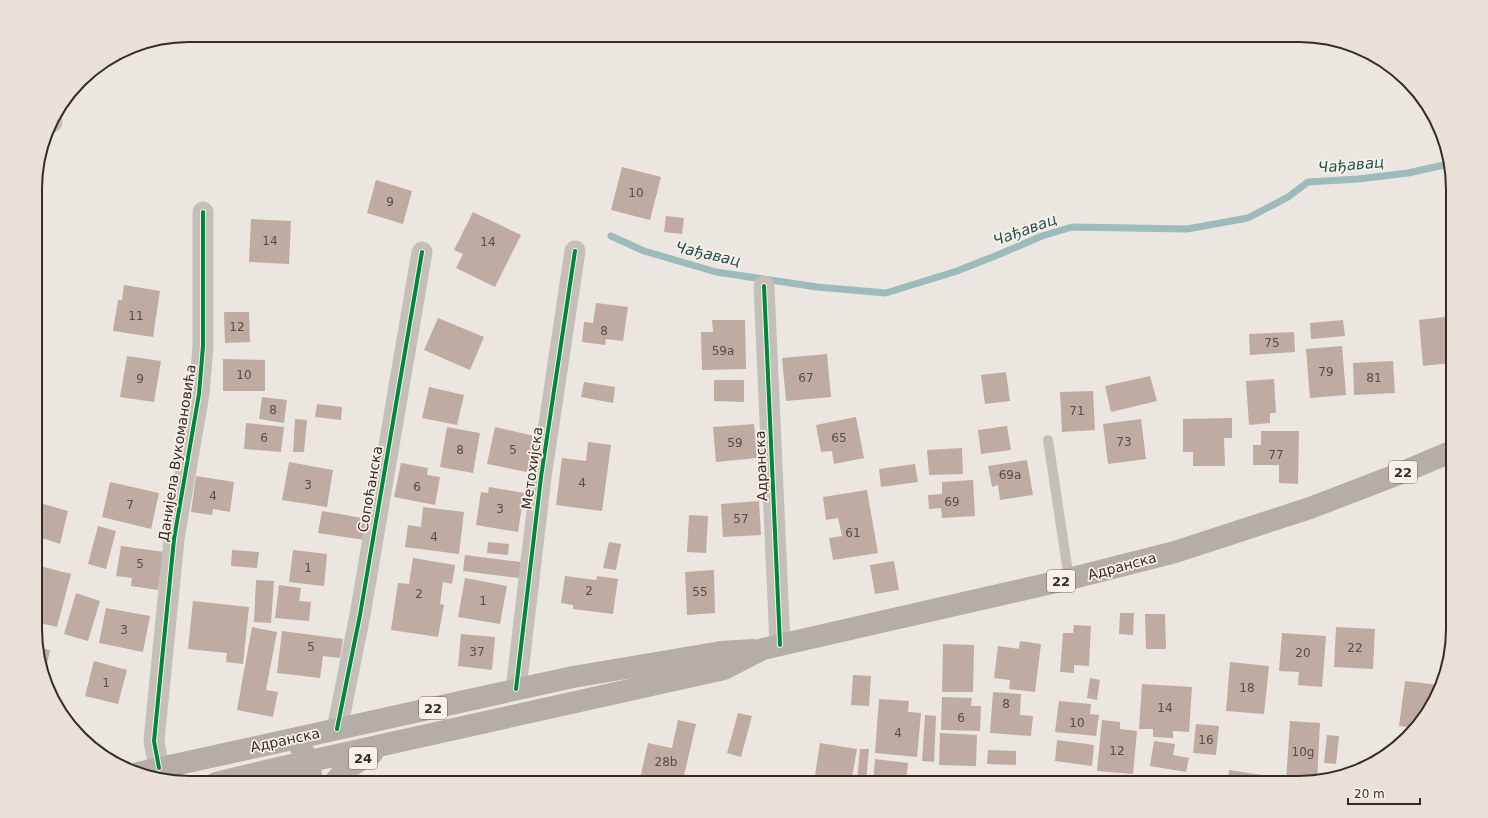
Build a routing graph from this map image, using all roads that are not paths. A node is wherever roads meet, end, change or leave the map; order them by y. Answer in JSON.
{"nodes":[{"id":1,"x":203,"y":212,"type":"dead end"},
{"id":2,"x":575,"y":251,"type":"dead end"},
{"id":3,"x":422,"y":252,"type":"dead end"},
{"id":4,"x":764,"y":286,"type":"dead end"},
{"id":5,"x":1048,"y":440,"type":"dead end"},
{"id":6,"x":1446,"y":454,"type":"edge"},
{"id":7,"x":1069,"y":579,"type":"junction"},
{"id":8,"x":772,"y":647,"type":"junction"},
{"id":9,"x":516,"y":689,"type":"junction"},
{"id":10,"x":337,"y":729,"type":"junction"},
{"id":11,"x":286,"y":740,"type":"junction"},
{"id":12,"x":399,"y":741,"type":"junction"},
{"id":13,"x":309,"y":761,"type":"junction"},
{"id":14,"x":159,"y":768,"type":"junction"},
{"id":15,"x":149,"y":770,"type":"edge"},
{"id":16,"x":271,"y":776,"type":"edge"},
{"id":17,"x":311,"y":776,"type":"edge"},
{"id":18,"x":339,"y":776,"type":"edge"}],
"edges":[{"from":1,"to":14,"type":"street","name":"Данијела Вукомановића"},
{"from":2,"to":9,"type":"street","name":"Метохијска"},
{"from":3,"to":10,"type":"street","name":"Сопоћанска"},
{"from":4,"to":8,"type":"street","name":"Адранска"},
{"from":5,"to":7,"type":"lane"},
{"from":6,"to":7,"type":"main road","name":"Адранска","number":"22"},
{"from":7,"to":8,"type":"main road","name":"Адранска","number":"22"},
{"from":8,"to":9,"type":"main road","name":"Адранска","number":"22"},
{"from":8,"to":12,"type":"main road","name":"Адранска","number":"22"},
{"from":9,"to":10,"type":"main road","name":"Адранска","number":"22"},
{"from":10,"to":11,"type":"main road","name":"Адранска","number":"22"},
{"from":11,"to":13,"type":"main road"},
{"from":11,"to":14,"type":"main road","name":"Адранска","number":"22"},
{"from":11,"to":16,"type":"main road"},
{"from":12,"to":13,"type":"main road","name":"Адранска","number":"22"},
{"from":12,"to":18,"type":"main road","number":"24"},
{"from":13,"to":16,"type":"main road","name":"Адранска","number":"22"},
{"from":13,"to":17,"type":"main road"},
{"from":14,"to":15,"type":"main road","name":"Адранска","number":"22"}]}
